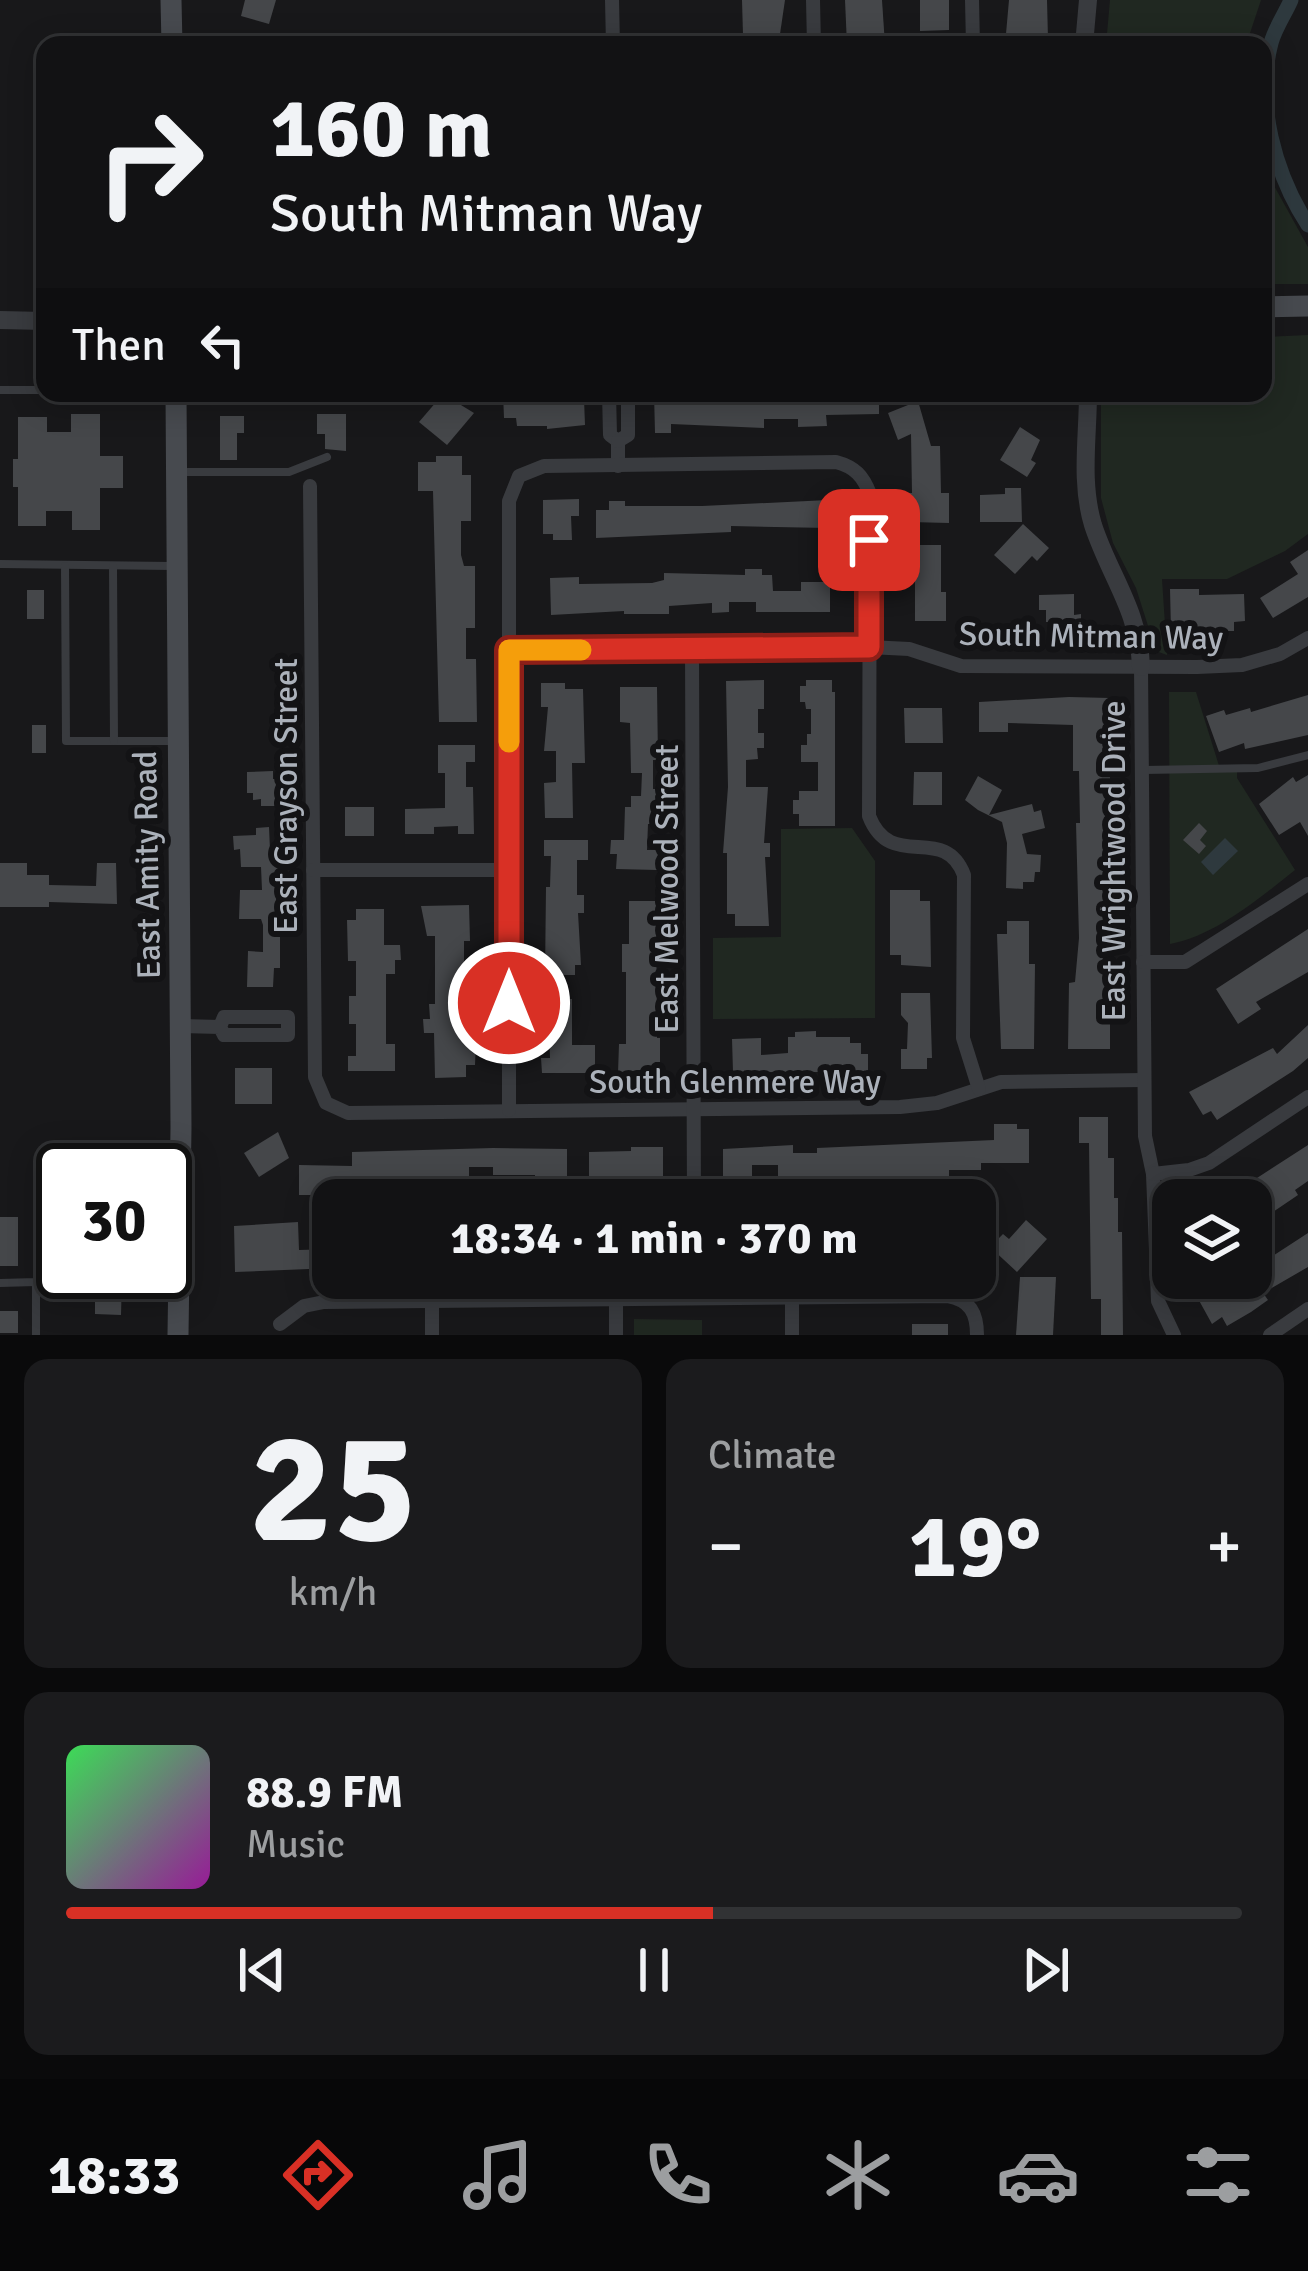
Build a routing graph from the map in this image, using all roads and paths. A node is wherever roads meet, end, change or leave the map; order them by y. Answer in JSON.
{"nodes":[{"id":1,"x":171,"y":0,"type":"edge"},
{"id":2,"x":612,"y":0,"type":"edge"},
{"id":3,"x":813,"y":0,"type":"edge"},
{"id":4,"x":973,"y":0,"type":"edge"},
{"id":5,"x":1088,"y":0,"type":"edge"},
{"id":6,"x":172,"y":36,"type":"edge"},
{"id":7,"x":613,"y":36,"type":"edge"},
{"id":8,"x":814,"y":36,"type":"edge"},
{"id":9,"x":974,"y":36,"type":"edge"},
{"id":10,"x":1085,"y":36,"type":"edge"},
{"id":11,"x":1308,"y":306,"type":"edge"},
{"id":12,"x":1272,"y":308,"type":"edge"},
{"id":13,"x":0,"y":320,"type":"edge"},
{"id":14,"x":36,"y":321,"type":"edge"},
{"id":15,"x":0,"y":390,"type":"edge"},
{"id":16,"x":36,"y":390,"type":"edge"},
{"id":17,"x":176,"y":402,"type":"edge"},
{"id":18,"x":609,"y":402,"type":"edge"},
{"id":19,"x":628,"y":402,"type":"edge"},
{"id":20,"x":1088,"y":402,"type":"edge"},
{"id":21,"x":618,"y":441,"type":"junction"},
{"id":22,"x":327,"y":458,"type":"dead end"},
{"id":23,"x":618,"y":466,"type":"junction"},
{"id":24,"x":176,"y":472,"type":"junction"},
{"id":25,"x":310,"y":486,"type":"dead end"},
{"id":26,"x":0,"y":564,"type":"edge"},
{"id":27,"x":65,"y":566,"type":"junction"},
{"id":28,"x":113,"y":566,"type":"junction"},
{"id":29,"x":176,"y":566,"type":"junction"},
{"id":30,"x":1308,"y":638,"type":"edge"},
{"id":31,"x":869,"y":647,"type":"junction"},
{"id":32,"x":692,"y":649,"type":"junction"},
{"id":33,"x":509,"y":650,"type":"junction"},
{"id":34,"x":1141,"y":667,"type":"junction"},
{"id":35,"x":114,"y":741,"type":"junction"},
{"id":36,"x":177,"y":741,"type":"junction"},
{"id":37,"x":1308,"y":755,"type":"edge"},
{"id":38,"x":1142,"y":770,"type":"junction"},
{"id":39,"x":313,"y":870,"type":"junction"},
{"id":40,"x":509,"y":870,"type":"junction"},
{"id":41,"x":1308,"y":884,"type":"edge"},
{"id":42,"x":1144,"y":962,"type":"junction"},
{"id":43,"x":181,"y":1026,"type":"junction"},
{"id":44,"x":314,"y":1027,"type":"junction"},
{"id":45,"x":1144,"y":1080,"type":"junction"},
{"id":46,"x":979,"y":1089,"type":"junction"},
{"id":47,"x":1308,"y":1097,"type":"edge"},
{"id":48,"x":326,"y":1103,"type":"joint"},
{"id":49,"x":694,"y":1108,"type":"junction"},
{"id":50,"x":509,"y":1109,"type":"junction"},
{"id":51,"x":176,"y":1143,"type":"edge"},
{"id":52,"x":1153,"y":1174,"type":"junction"},
{"id":53,"x":694,"y":1179,"type":"edge"},
{"id":54,"x":36,"y":1282,"type":"edge"},
{"id":55,"x":0,"y":1283,"type":"edge"},
{"id":56,"x":36,"y":1299,"type":"edge"},
{"id":57,"x":174,"y":1299,"type":"edge"},
{"id":58,"x":695,"y":1299,"type":"edge"},
{"id":59,"x":792,"y":1299,"type":"edge"},
{"id":60,"x":958,"y":1299,"type":"edge"},
{"id":61,"x":616,"y":1300,"type":"junction"},
{"id":62,"x":433,"y":1302,"type":"junction"},
{"id":63,"x":1308,"y":1310,"type":"edge"},
{"id":64,"x":280,"y":1324,"type":"dead end"},
{"id":65,"x":36,"y":1335,"type":"edge"},
{"id":66,"x":178,"y":1335,"type":"edge"},
{"id":67,"x":432,"y":1335,"type":"edge"},
{"id":68,"x":616,"y":1335,"type":"edge"},
{"id":69,"x":792,"y":1335,"type":"edge"},
{"id":70,"x":977,"y":1335,"type":"edge"},
{"id":71,"x":1174,"y":1335,"type":"edge"},
{"id":72,"x":1270,"y":1335,"type":"edge"}],
"edges":[{"from":1,"to":6,"type":"main road"},
{"from":2,"to":7,"type":"street"},
{"from":3,"to":8,"type":"street"},
{"from":4,"to":9,"type":"street"},
{"from":5,"to":10,"type":"street"},
{"from":11,"to":12,"type":"main road"},
{"from":13,"to":14,"type":"street"},
{"from":15,"to":16,"type":"lane"},
{"from":17,"to":24,"type":"main road","name":"East Amity Road"},
{"from":18,"to":21,"type":"street"},
{"from":19,"to":21,"type":"street"},
{"from":20,"to":34,"type":"street","name":"East Wrightwood Drive"},
{"from":21,"to":23,"type":"street"},
{"from":22,"to":24,"type":"lane"},
{"from":23,"to":31,"type":"street"},
{"from":23,"to":33,"type":"street"},
{"from":24,"to":29,"type":"main road","name":"East Amity Road"},
{"from":25,"to":39,"type":"street","name":"East Grayson Street"},
{"from":26,"to":27,"type":"lane"},
{"from":27,"to":28,"type":"lane"},
{"from":27,"to":35,"type":"lane"},
{"from":28,"to":29,"type":"lane"},
{"from":28,"to":35,"type":"lane"},
{"from":29,"to":36,"type":"main road","name":"East Amity Road"},
{"from":30,"to":34,"type":"street","name":"South Mitman Way"},
{"from":31,"to":32,"type":"street","name":"South Mitman Way"},
{"from":31,"to":34,"type":"street","name":"South Mitman Way"},
{"from":31,"to":46,"type":"street"},
{"from":32,"to":33,"type":"street","name":"South Mitman Way"},
{"from":32,"to":49,"type":"street","name":"East Melwood Street"},
{"from":33,"to":40,"type":"street"},
{"from":34,"to":38,"type":"street","name":"East Wrightwood Drive"},
{"from":35,"to":36,"type":"lane"},
{"from":36,"to":43,"type":"main road","name":"East Amity Road"},
{"from":37,"to":38,"type":"lane"},
{"from":38,"to":42,"type":"street","name":"East Wrightwood Drive"},
{"from":39,"to":40,"type":"street"},
{"from":39,"to":44,"type":"street","name":"East Grayson Street"},
{"from":40,"to":50,"type":"street"},
{"from":41,"to":42,"type":"street"},
{"from":42,"to":45,"type":"street","name":"East Wrightwood Drive"},
{"from":43,"to":44,"type":"street"},
{"from":43,"to":51,"type":"main road","name":"East Amity Road"},
{"from":44,"to":48,"type":"street","name":"East Grayson Street"},
{"from":45,"to":46,"type":"street","name":"South Glenmere Way"},
{"from":45,"to":52,"type":"street","name":"East Wrightwood Drive"},
{"from":46,"to":49,"type":"street","name":"South Glenmere Way"},
{"from":47,"to":52,"type":"street"},
{"from":48,"to":50,"type":"street","name":"South Glenmere Way"},
{"from":49,"to":50,"type":"street","name":"South Glenmere Way"},
{"from":49,"to":53,"type":"street","name":"East Melwood Street"},
{"from":52,"to":71,"type":"street","name":"East Wrightwood Drive"},
{"from":54,"to":55,"type":"lane"},
{"from":56,"to":65,"type":"lane"},
{"from":57,"to":66,"type":"main road","name":"East Amity Road"},
{"from":58,"to":61,"type":"street"},
{"from":59,"to":69,"type":"street"},
{"from":60,"to":70,"type":"street"},
{"from":61,"to":62,"type":"street"},
{"from":61,"to":68,"type":"street"},
{"from":62,"to":64,"type":"street"},
{"from":62,"to":67,"type":"street"},
{"from":63,"to":72,"type":"street"}]}
